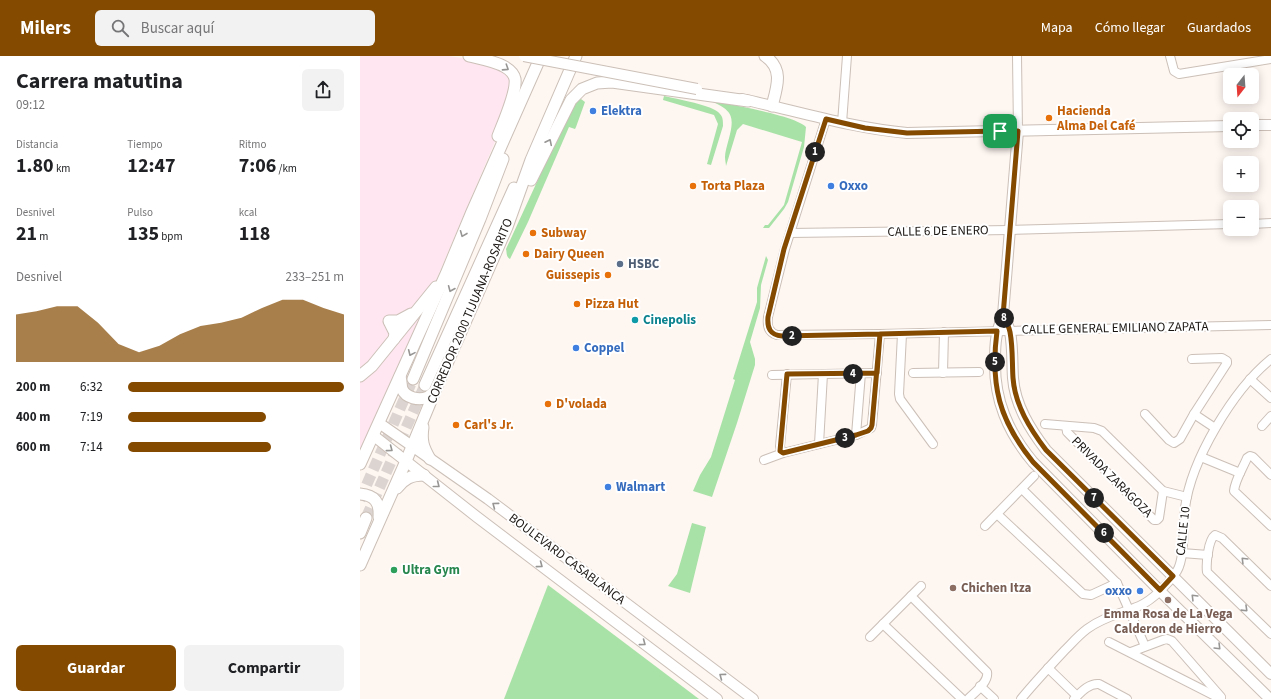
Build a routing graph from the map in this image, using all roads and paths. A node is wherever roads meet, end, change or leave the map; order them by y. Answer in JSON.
{"nodes":[{"id":1,"x":470,"y":56,"type":"edge"},
{"id":2,"x":524,"y":56,"type":"edge"},
{"id":3,"x":541,"y":56,"type":"edge"},
{"id":4,"x":576,"y":56,"type":"edge"},
{"id":5,"x":766,"y":56,"type":"edge"},
{"id":6,"x":847,"y":56,"type":"edge"},
{"id":7,"x":1017,"y":56,"type":"edge"},
{"id":8,"x":1170,"y":56,"type":"edge"},
{"id":9,"x":1271,"y":59,"type":"edge"},
{"id":10,"x":535,"y":70,"type":"junction"},
{"id":11,"x":561,"y":90,"type":"junction"},
{"id":12,"x":748,"y":101,"type":"junction"},
{"id":13,"x":772,"y":106,"type":"junction"},
{"id":14,"x":826,"y":119,"type":"junction"},
{"id":15,"x":842,"y":123,"type":"junction"},
{"id":16,"x":1259,"y":125,"type":"edge"},
{"id":17,"x":1271,"y":125,"type":"edge"},
{"id":18,"x":1223,"y":126,"type":"edge"},
{"id":19,"x":1018,"y":131,"type":"junction"},
{"id":20,"x":471,"y":214,"type":"junction"},
{"id":21,"x":1271,"y":223,"type":"edge"},
{"id":22,"x":1223,"y":224,"type":"edge"},
{"id":23,"x":1259,"y":224,"type":"edge"},
{"id":24,"x":507,"y":227,"type":"junction"},
{"id":25,"x":1010,"y":230,"type":"junction"},
{"id":26,"x":790,"y":233,"type":"junction"},
{"id":27,"x":446,"y":274,"type":"junction"},
{"id":28,"x":418,"y":309,"type":"junction"},
{"id":29,"x":1003,"y":316,"type":"junction"},
{"id":30,"x":1271,"y":325,"type":"edge"},
{"id":31,"x":997,"y":331,"type":"junction"},
{"id":32,"x":1010,"y":331,"type":"junction"},
{"id":33,"x":944,"y":332,"type":"junction"},
{"id":34,"x":880,"y":334,"type":"junction"},
{"id":35,"x":902,"y":334,"type":"junction"},
{"id":36,"x":394,"y":339,"type":"junction"},
{"id":37,"x":1192,"y":359,"type":"dead end"},
{"id":38,"x":1271,"y":359,"type":"edge"},
{"id":39,"x":979,"y":372,"type":"dead end"},
{"id":40,"x":877,"y":373,"type":"junction"},
{"id":41,"x":913,"y":373,"type":"dead end"},
{"id":42,"x":943,"y":373,"type":"junction"},
{"id":43,"x":787,"y":374,"type":"junction"},
{"id":44,"x":824,"y":374,"type":"junction"},
{"id":45,"x":861,"y":374,"type":"junction"},
{"id":46,"x":772,"y":375,"type":"dead end"},
{"id":47,"x":360,"y":376,"type":"edge"},
{"id":48,"x":400,"y":376,"type":"junction"},
{"id":49,"x":413,"y":379,"type":"tunnel mouth"},
{"id":50,"x":1250,"y":380,"type":"junction"},
{"id":51,"x":425,"y":385,"type":"tunnel mouth"},
{"id":52,"x":435,"y":390,"type":"junction"},
{"id":53,"x":1271,"y":398,"type":"edge"},
{"id":54,"x":1145,"y":414,"type":"dead end"},
{"id":55,"x":1194,"y":414,"type":"junction"},
{"id":56,"x":425,"y":416,"type":"junction"},
{"id":57,"x":1271,"y":417,"type":"edge"},
{"id":58,"x":379,"y":423,"type":"junction"},
{"id":59,"x":1045,"y":424,"type":"dead end"},
{"id":60,"x":1066,"y":426,"type":"junction"},
{"id":61,"x":1262,"y":426,"type":"dead end"},
{"id":62,"x":1215,"y":428,"type":"junction"},
{"id":63,"x":856,"y":435,"type":"junction"},
{"id":64,"x":374,"y":436,"type":"junction"},
{"id":65,"x":819,"y":444,"type":"junction"},
{"id":66,"x":933,"y":444,"type":"dead end"},
{"id":67,"x":412,"y":446,"type":"junction"},
{"id":68,"x":783,"y":453,"type":"junction"},
{"id":69,"x":1201,"y":456,"type":"junction"},
{"id":70,"x":430,"y":459,"type":"junction"},
{"id":71,"x":764,"y":460,"type":"dead end"},
{"id":72,"x":406,"y":461,"type":"junction"},
{"id":73,"x":360,"y":464,"type":"edge"},
{"id":74,"x":1240,"y":473,"type":"junction"},
{"id":75,"x":424,"y":474,"type":"junction"},
{"id":76,"x":1271,"y":475,"type":"edge"},
{"id":77,"x":1034,"y":476,"type":"dead end"},
{"id":78,"x":1022,"y":489,"type":"junction"},
{"id":79,"x":1163,"y":491,"type":"junction"},
{"id":80,"x":360,"y":494,"type":"edge"},
{"id":81,"x":390,"y":497,"type":"junction"},
{"id":82,"x":1187,"y":497,"type":"junction"},
{"id":83,"x":997,"y":514,"type":"junction"},
{"id":84,"x":366,"y":518,"type":"tunnel mouth"},
{"id":85,"x":379,"y":522,"type":"junction"},
{"id":86,"x":985,"y":526,"type":"dead end"},
{"id":87,"x":1271,"y":526,"type":"edge"},
{"id":88,"x":360,"y":533,"type":"edge"},
{"id":89,"x":1182,"y":553,"type":"junction"},
{"id":90,"x":1208,"y":555,"type":"junction"},
{"id":91,"x":360,"y":565,"type":"edge"},
{"id":92,"x":1173,"y":576,"type":"junction"},
{"id":93,"x":1117,"y":583,"type":"junction"},
{"id":94,"x":921,"y":586,"type":"dead end"},
{"id":95,"x":1271,"y":586,"type":"edge"},
{"id":96,"x":1160,"y":590,"type":"junction"},
{"id":97,"x":911,"y":596,"type":"junction"},
{"id":98,"x":1129,"y":610,"type":"junction"},
{"id":99,"x":883,"y":624,"type":"junction"},
{"id":100,"x":1271,"y":634,"type":"edge"},
{"id":101,"x":870,"y":637,"type":"dead end"},
{"id":102,"x":1109,"y":642,"type":"dead end"},
{"id":103,"x":1144,"y":646,"type":"junction"},
{"id":104,"x":1130,"y":652,"type":"junction"},
{"id":105,"x":1048,"y":668,"type":"junction"},
{"id":106,"x":1271,"y":674,"type":"edge"},
{"id":107,"x":980,"y":686,"type":"junction"},
{"id":108,"x":1076,"y":697,"type":"edge"},
{"id":109,"x":717,"y":699,"type":"edge"},
{"id":110,"x":753,"y":699,"type":"edge"},
{"id":111,"x":962,"y":699,"type":"edge"},
{"id":112,"x":968,"y":699,"type":"edge"},
{"id":113,"x":994,"y":699,"type":"edge"},
{"id":114,"x":1021,"y":699,"type":"edge"},
{"id":115,"x":1127,"y":699,"type":"edge"},
{"id":116,"x":1222,"y":699,"type":"edge"},
{"id":117,"x":1270,"y":699,"type":"edge"}],
"edges":[{"from":1,"to":20,"type":"highway","one_way":true},
{"from":2,"to":12,"type":"main road","bridge":true},
{"from":3,"to":10,"type":"highway"},
{"from":4,"to":11,"type":"highway","name":"CORREDOR 2000 TIJUANA-ROSARITO"},
{"from":5,"to":13,"type":"highway"},
{"from":6,"to":15,"type":"street"},
{"from":7,"to":19,"type":"street"},
{"from":8,"to":9,"type":"street"},
{"from":10,"to":20,"type":"highway"},
{"from":10,"to":49,"type":"highway","one_way":true},
{"from":11,"to":24,"type":"highway","name":"CORREDOR 2000 TIJUANA-ROSARITO"},
{"from":11,"to":51,"type":"highway"},
{"from":12,"to":13,"type":"main road"},
{"from":24,"to":12,"type":"highway","one_way":true},
{"from":13,"to":14,"type":"main road"},
{"from":14,"to":15,"type":"main road"},
{"from":14,"to":26,"type":"street"},
{"from":15,"to":19,"type":"main road"},
{"from":16,"to":17,"type":"main road"},
{"from":18,"to":19,"type":"main road"},
{"from":19,"to":25,"type":"main road"},
{"from":20,"to":27,"type":"highway","one_way":true},
{"from":21,"to":23,"type":"street"},
{"from":22,"to":25,"type":"street","name":"CALLE 6 DE ENERO"},
{"from":24,"to":52,"type":"highway","name":"CORREDOR 2000 TIJUANA-ROSARITO"},
{"from":25,"to":26,"type":"street","name":"CALLE 6 DE ENERO"},
{"from":25,"to":29,"type":"main road"},
{"from":26,"to":34,"type":"street","name":"CALLE GENERAL EMILIANO ZAPATA"},
{"from":27,"to":28,"type":"highway"},
{"from":27,"to":48,"type":"highway","one_way":true},
{"from":28,"to":36,"type":"highway"},
{"from":28,"to":36,"type":"highway"},
{"from":29,"to":31,"type":"main road"},
{"from":29,"to":32,"type":"main road"},
{"from":30,"to":32,"type":"street","name":"CALLE GENERAL EMILIANO ZAPATA"},
{"from":31,"to":32,"type":"street","name":"CALLE GENERAL EMILIANO ZAPATA"},
{"from":31,"to":33,"type":"street","name":"CALLE GENERAL EMILIANO ZAPATA"},
{"from":31,"to":96,"type":"main road"},
{"from":32,"to":92,"type":"main road"},
{"from":33,"to":35,"type":"street","name":"CALLE GENERAL EMILIANO ZAPATA"},
{"from":33,"to":42,"type":"street"},
{"from":34,"to":35,"type":"street","name":"CALLE GENERAL EMILIANO ZAPATA"},
{"from":34,"to":40,"type":"street"},
{"from":35,"to":66,"type":"street"},
{"from":36,"to":47,"type":"highway"},
{"from":37,"to":55,"type":"street"},
{"from":38,"to":50,"type":"street","name":"CALLE 10"},
{"from":39,"to":42,"type":"street"},
{"from":40,"to":45,"type":"street"},
{"from":40,"to":63,"type":"street"},
{"from":41,"to":42,"type":"street"},
{"from":43,"to":44,"type":"street"},
{"from":43,"to":46,"type":"street"},
{"from":43,"to":68,"type":"street"},
{"from":44,"to":45,"type":"street"},
{"from":44,"to":65,"type":"street"},
{"from":45,"to":63,"type":"street"},
{"from":48,"to":52,"type":"highway"},
{"from":48,"to":58,"type":"highway"},
{"from":50,"to":53,"type":"street"},
{"from":50,"to":62,"type":"street","name":"CALLE 10"},
{"from":52,"to":56,"type":"highway","name":"CORREDOR 2000 TIJUANA-ROSARITO"},
{"from":54,"to":55,"type":"street"},
{"from":55,"to":62,"type":"street"},
{"from":56,"to":67,"type":"highway","name":"CORREDOR 2000 TIJUANA-ROSARITO"},
{"from":56,"to":70,"type":"highway"},
{"from":57,"to":61,"type":"street"},
{"from":58,"to":64,"type":"highway"},
{"from":58,"to":67,"type":"main road","name":"BOULEVARD CASABLANCA"},
{"from":59,"to":60,"type":"street","name":"PRIVADA ZARAGOZA"},
{"from":60,"to":79,"type":"street","name":"PRIVADA ZARAGOZA"},
{"from":60,"to":79,"type":"street","name":"PRIVADA ZARAGOZA"},
{"from":62,"to":69,"type":"street","name":"CALLE 10"},
{"from":63,"to":65,"type":"street"},
{"from":64,"to":72,"type":"main road","name":"BOULEVARD CASABLANCA","one_way":true},
{"from":64,"to":73,"type":"highway"},
{"from":65,"to":68,"type":"street"},
{"from":67,"to":70,"type":"main road","name":"BOULEVARD CASABLANCA"},
{"from":67,"to":72,"type":"highway","name":"CORREDOR 2000 TIJUANA-ROSARITO"},
{"from":68,"to":71,"type":"street"},
{"from":69,"to":74,"type":"street"},
{"from":69,"to":82,"type":"street","name":"CALLE 10"},
{"from":110,"to":70,"type":"main road","name":"BOULEVARD CASABLANCA","one_way":true},
{"from":72,"to":75,"type":"main road","name":"BOULEVARD CASABLANCA"},
{"from":72,"to":81,"type":"highway","name":"CORREDOR 2000 TIJUANA-ROSARITO"},
{"from":74,"to":76,"type":"street"},
{"from":74,"to":87,"type":"street"},
{"from":75,"to":81,"type":"highway"},
{"from":75,"to":109,"type":"main road","name":"BOULEVARD CASABLANCA","one_way":true},
{"from":77,"to":78,"type":"street"},
{"from":78,"to":83,"type":"street"},
{"from":78,"to":93,"type":"street"},
{"from":79,"to":82,"type":"street","name":"PRIVADA ZARAGOZA"},
{"from":80,"to":85,"type":"highway"},
{"from":81,"to":85,"type":"highway","name":"CORREDOR 2000 TIJUANA-ROSARITO"},
{"from":82,"to":89,"type":"street","name":"CALLE 10"},
{"from":83,"to":86,"type":"street"},
{"from":83,"to":93,"type":"street"},
{"from":84,"to":88,"type":"highway"},
{"from":85,"to":91,"type":"highway","name":"CORREDOR 2000 TIJUANA-ROSARITO"},
{"from":89,"to":90,"type":"street"},
{"from":89,"to":92,"type":"street","name":"CALLE 10"},
{"from":95,"to":90,"type":"street","one_way":true},
{"from":90,"to":100,"type":"street","one_way":true},
{"from":92,"to":96,"type":"street","name":"CALLE 10"},
{"from":106,"to":92,"type":"main road","one_way":true},
{"from":93,"to":98,"type":"street"},
{"from":94,"to":97,"type":"street"},
{"from":96,"to":98,"type":"street","name":"CALLE 10"},
{"from":96,"to":117,"type":"main road","one_way":true},
{"from":97,"to":99,"type":"street"},
{"from":97,"to":107,"type":"street"},
{"from":98,"to":103,"type":"street"},
{"from":98,"to":105,"type":"street","name":"CALLE 10"},
{"from":99,"to":101,"type":"street"},
{"from":99,"to":111,"type":"street"},
{"from":102,"to":104,"type":"street"},
{"from":103,"to":104,"type":"street"},
{"from":103,"to":116,"type":"street"},
{"from":104,"to":116,"type":"street"},
{"from":105,"to":108,"type":"street"},
{"from":105,"to":114,"type":"street","name":"CALLE 10"},
{"from":107,"to":112,"type":"street"},
{"from":107,"to":113,"type":"street"},
{"from":108,"to":115,"type":"street"}]}
